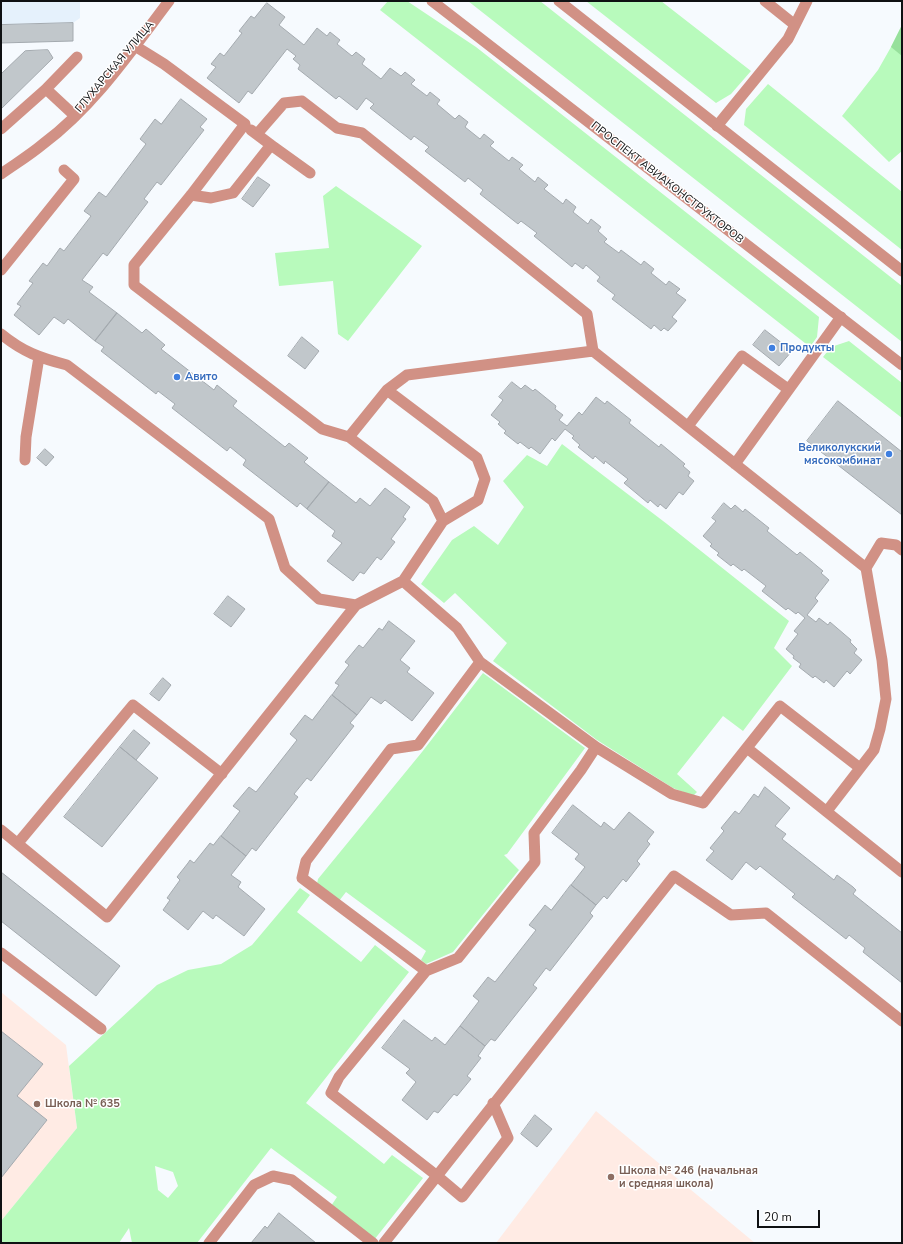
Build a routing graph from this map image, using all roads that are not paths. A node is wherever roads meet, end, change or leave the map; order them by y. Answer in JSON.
{"nodes":[{"id":1,"x":169,"y":1,"type":"edge"},
{"id":2,"x":432,"y":1,"type":"edge"},
{"id":3,"x":559,"y":1,"type":"edge"},
{"id":4,"x":766,"y":1,"type":"edge"},
{"id":5,"x":807,"y":1,"type":"edge"},
{"id":6,"x":795,"y":24,"type":"junction"},
{"id":7,"x":135,"y":46,"type":"junction"},
{"id":8,"x":77,"y":57,"type":"dead end"},
{"id":9,"x":46,"y":89,"type":"junction"},
{"id":10,"x":75,"y":116,"type":"junction"},
{"id":11,"x":245,"y":124,"type":"junction"},
{"id":12,"x":717,"y":126,"type":"junction"},
{"id":13,"x":1,"y":129,"type":"edge"},
{"id":14,"x":257,"y":134,"type":"junction"},
{"id":15,"x":271,"y":145,"type":"junction"},
{"id":16,"x":64,"y":170,"type":"dead end"},
{"id":17,"x":310,"y":173,"type":"dead end"},
{"id":18,"x":1,"y":174,"type":"edge"},
{"id":19,"x":191,"y":195,"type":"junction"},
{"id":20,"x":1,"y":270,"type":"edge"},
{"id":21,"x":902,"y":271,"type":"edge"},
{"id":22,"x":841,"y":317,"type":"junction"},
{"id":23,"x":1,"y":334,"type":"edge"},
{"id":24,"x":593,"y":351,"type":"junction"},
{"id":25,"x":39,"y":357,"type":"junction"},
{"id":26,"x":902,"y":365,"type":"edge"},
{"id":27,"x":788,"y":389,"type":"junction"},
{"id":28,"x":387,"y":390,"type":"junction"},
{"id":29,"x":688,"y":426,"type":"junction"},
{"id":30,"x":349,"y":437,"type":"junction"},
{"id":31,"x":25,"y":460,"type":"dead end"},
{"id":32,"x":735,"y":464,"type":"junction"},
{"id":33,"x":443,"y":521,"type":"junction"},
{"id":34,"x":902,"y":550,"type":"edge"},
{"id":35,"x":866,"y":568,"type":"junction"},
{"id":36,"x":403,"y":581,"type":"junction"},
{"id":37,"x":356,"y":605,"type":"junction"},
{"id":38,"x":480,"y":662,"type":"junction"},
{"id":39,"x":596,"y":748,"type":"junction"},
{"id":40,"x":747,"y":748,"type":"junction"},
{"id":41,"x":860,"y":768,"type":"junction"},
{"id":42,"x":222,"y":774,"type":"junction"},
{"id":43,"x":827,"y":811,"type":"junction"},
{"id":44,"x":1,"y":830,"type":"edge"},
{"id":45,"x":18,"y":843,"type":"junction"},
{"id":46,"x":902,"y":872,"type":"edge"},
{"id":47,"x":1,"y":953,"type":"edge"},
{"id":48,"x":426,"y":971,"type":"junction"},
{"id":49,"x":902,"y":1021,"type":"edge"},
{"id":50,"x":101,"y":1029,"type":"dead end"},
{"id":51,"x":493,"y":1103,"type":"junction"},
{"id":52,"x":436,"y":1175,"type":"junction"},
{"id":53,"x":209,"y":1243,"type":"edge"},
{"id":54,"x":372,"y":1243,"type":"edge"},
{"id":55,"x":384,"y":1243,"type":"edge"}],
"edges":[{"from":1,"to":7,"type":"street","name":"ГЛУХАРСКАЯ УЛИЦА"},
{"from":2,"to":22,"type":"street","name":"ПРОСПЕКТ АВИАКОНСТРУКТОРОВ"},
{"from":3,"to":12,"type":"street"},
{"from":4,"to":6,"type":"street"},
{"from":5,"to":6,"type":"street"},
{"from":6,"to":12,"type":"street"},
{"from":7,"to":10,"type":"street","name":"ГЛУХАРСКАЯ УЛИЦА"},
{"from":7,"to":11,"type":"street"},
{"from":8,"to":9,"type":"street"},
{"from":9,"to":10,"type":"street"},
{"from":9,"to":13,"type":"street"},
{"from":10,"to":18,"type":"street","name":"ГЛУХАРСКАЯ УЛИЦА"},
{"from":11,"to":14,"type":"street"},
{"from":11,"to":19,"type":"street"},
{"from":12,"to":21,"type":"street"},
{"from":14,"to":15,"type":"street"},
{"from":14,"to":24,"type":"street"},
{"from":15,"to":17,"type":"street"},
{"from":15,"to":19,"type":"street"},
{"from":16,"to":20,"type":"street"},
{"from":19,"to":30,"type":"street"},
{"from":22,"to":26,"type":"street","name":"ПРОСПЕКТ АВИАКОНСТРУКТОРОВ"},
{"from":22,"to":27,"type":"street"},
{"from":23,"to":25,"type":"street"},
{"from":24,"to":28,"type":"street"},
{"from":24,"to":29,"type":"street"},
{"from":25,"to":31,"type":"street"},
{"from":25,"to":37,"type":"street"},
{"from":27,"to":29,"type":"street"},
{"from":27,"to":32,"type":"street"},
{"from":28,"to":30,"type":"street"},
{"from":28,"to":33,"type":"street"},
{"from":29,"to":32,"type":"street"},
{"from":30,"to":33,"type":"street"},
{"from":32,"to":35,"type":"street"},
{"from":33,"to":36,"type":"street"},
{"from":34,"to":35,"type":"street"},
{"from":35,"to":41,"type":"street"},
{"from":36,"to":37,"type":"street"},
{"from":36,"to":38,"type":"street"},
{"from":37,"to":42,"type":"street"},
{"from":38,"to":39,"type":"street"},
{"from":38,"to":48,"type":"street"},
{"from":39,"to":40,"type":"street"},
{"from":39,"to":48,"type":"street"},
{"from":40,"to":41,"type":"street"},
{"from":40,"to":43,"type":"street"},
{"from":41,"to":43,"type":"street"},
{"from":42,"to":45,"type":"street"},
{"from":42,"to":45,"type":"street"},
{"from":43,"to":46,"type":"street"},
{"from":44,"to":45,"type":"street"},
{"from":47,"to":50,"type":"street"},
{"from":48,"to":52,"type":"street"},
{"from":49,"to":51,"type":"street"},
{"from":51,"to":52,"type":"street"},
{"from":51,"to":52,"type":"street"},
{"from":52,"to":55,"type":"street"},
{"from":53,"to":54,"type":"street"}]}
